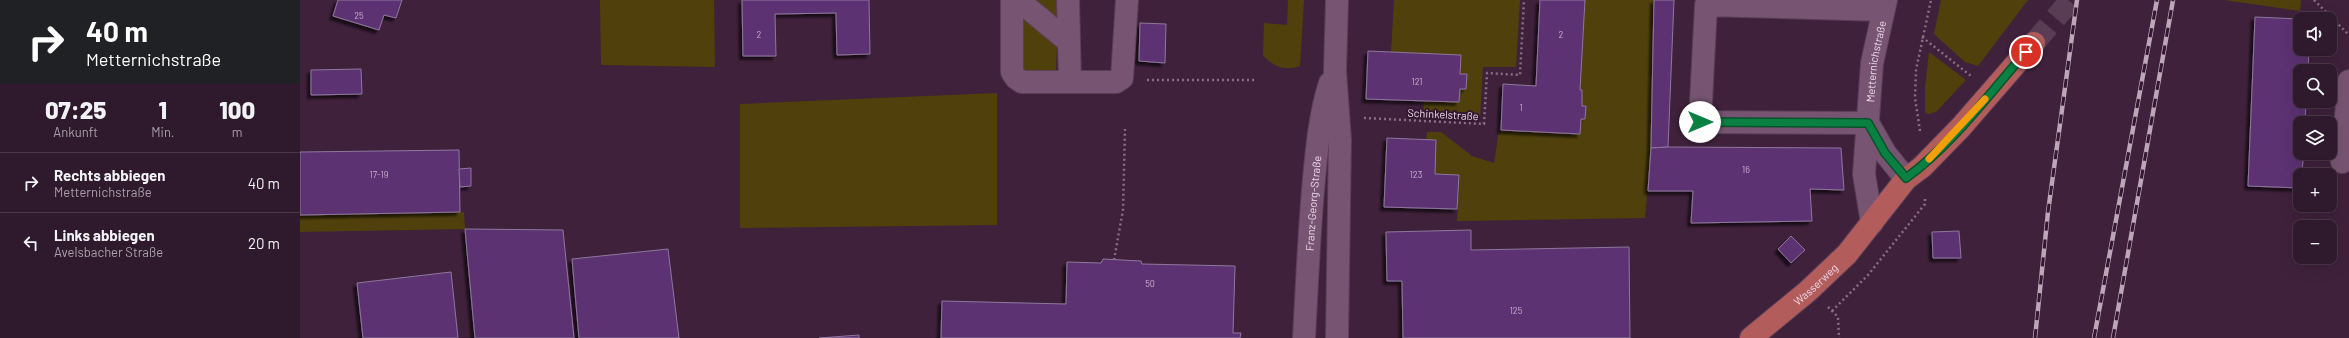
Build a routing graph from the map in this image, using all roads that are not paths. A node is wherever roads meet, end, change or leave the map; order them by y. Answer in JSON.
{"nodes":[{"id":1,"x":1012,"y":0,"type":"edge"},
{"id":2,"x":1018,"y":0,"type":"edge"},
{"id":3,"x":1068,"y":0,"type":"edge"},
{"id":4,"x":1127,"y":0,"type":"edge"},
{"id":5,"x":1338,"y":0,"type":"edge"},
{"id":6,"x":1885,"y":5,"type":"edge"},
{"id":7,"x":1069,"y":42,"type":"junction"},
{"id":8,"x":2034,"y":43,"type":"tunnel mouth"},
{"id":9,"x":1335,"y":71,"type":"junction"},
{"id":10,"x":2349,"y":80,"type":"edge"},
{"id":11,"x":1070,"y":82,"type":"junction"},
{"id":12,"x":1868,"y":123,"type":"junction"},
{"id":13,"x":2342,"y":162,"type":"dead end"},
{"id":14,"x":1906,"y":178,"type":"junction"},
{"id":15,"x":1872,"y":224,"type":"junction"},
{"id":16,"x":1304,"y":338,"type":"edge"},
{"id":17,"x":1337,"y":338,"type":"edge"},
{"id":18,"x":1752,"y":338,"type":"edge"}],
"edges":[{"from":1,"to":11,"type":"street"},
{"from":2,"to":7,"type":"street"},
{"from":3,"to":7,"type":"street"},
{"from":4,"to":11,"type":"street"},
{"from":5,"to":9,"type":"street","name":"Franz-Georg-Straße"},
{"from":6,"to":12,"type":"street","name":"Metternichstraße"},
{"from":6,"to":12,"type":"street"},
{"from":7,"to":11,"type":"street"},
{"from":8,"to":14,"type":"main road","name":"Wasserweg"},
{"from":9,"to":16,"type":"street","name":"Franz-Georg-Straße"},
{"from":9,"to":17,"type":"street","name":"Franz-Georg-Straße"},
{"from":10,"to":13,"type":"street"},
{"from":12,"to":14,"type":"street"},
{"from":12,"to":15,"type":"street","name":"Metternichstraße"},
{"from":14,"to":15,"type":"main road","name":"Wasserweg"},
{"from":15,"to":18,"type":"main road","name":"Wasserweg"}]}
